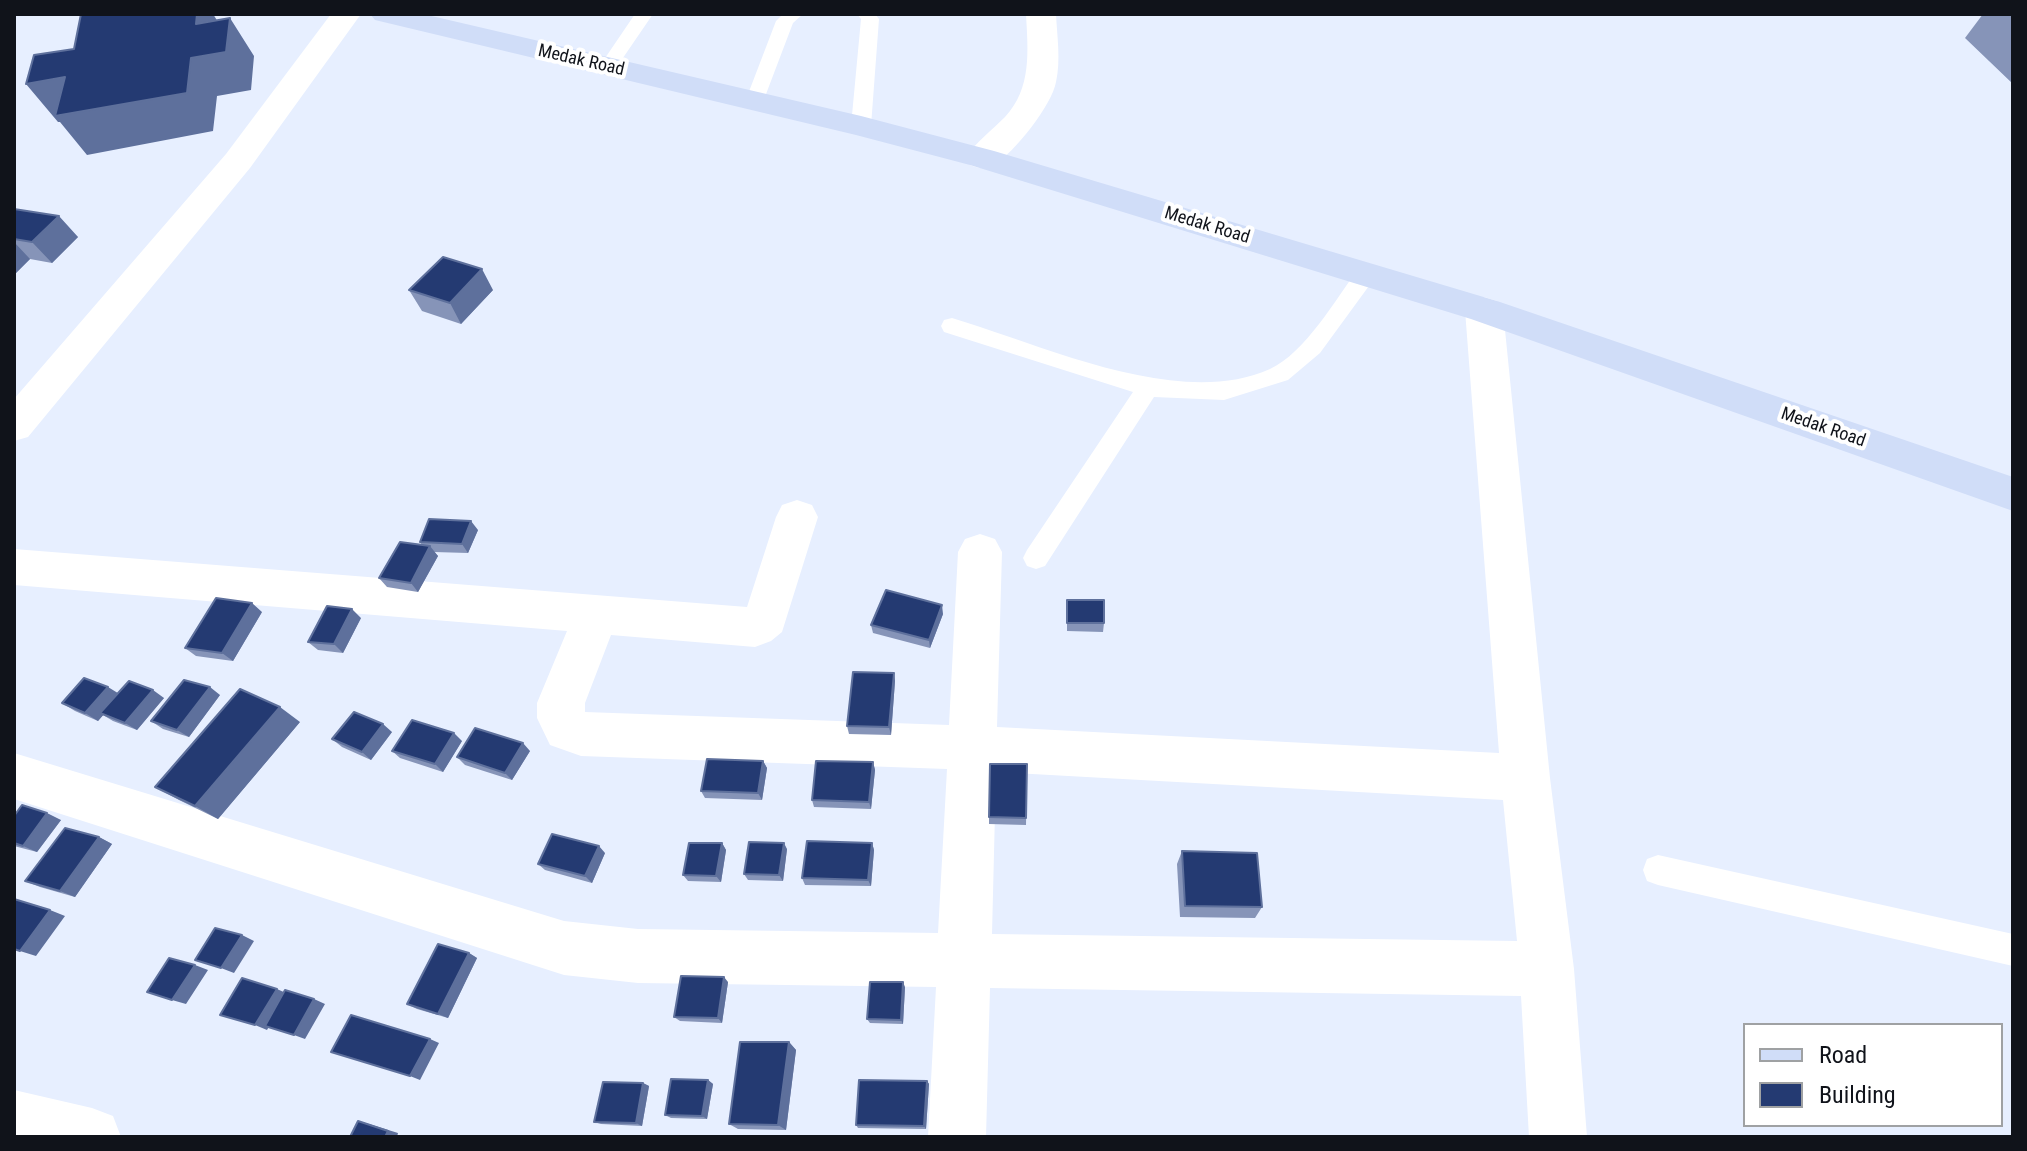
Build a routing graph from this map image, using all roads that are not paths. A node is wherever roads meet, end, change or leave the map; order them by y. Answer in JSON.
{"nodes":[{"id":1,"x":346,"y":14,"type":"edge"},
{"id":2,"x":385,"y":14,"type":"edge"},
{"id":3,"x":644,"y":14,"type":"edge"},
{"id":4,"x":794,"y":14,"type":"edge"},
{"id":5,"x":866,"y":14,"type":"edge"},
{"id":6,"x":1041,"y":14,"type":"edge"},
{"id":7,"x":608,"y":67,"type":"junction"},
{"id":8,"x":754,"y":102,"type":"junction"},
{"id":9,"x":861,"y":126,"type":"junction"},
{"id":10,"x":982,"y":158,"type":"junction"},
{"id":11,"x":1366,"y":274,"type":"junction"},
{"id":12,"x":1484,"y":310,"type":"junction"},
{"id":13,"x":952,"y":326,"type":"dead end"},
{"id":14,"x":1148,"y":388,"type":"junction"},
{"id":15,"x":21,"y":410,"type":"edge"},
{"id":16,"x":2013,"y":494,"type":"edge"},
{"id":17,"x":797,"y":517,"type":"dead end"},
{"id":18,"x":980,"y":552,"type":"dead end"},
{"id":19,"x":1036,"y":558,"type":"dead end"},
{"id":20,"x":14,"y":567,"type":"edge"},
{"id":21,"x":596,"y":615,"type":"junction"},
{"id":22,"x":972,"y":748,"type":"junction"},
{"id":23,"x":14,"y":776,"type":"edge"},
{"id":24,"x":1525,"y":778,"type":"junction"},
{"id":25,"x":1658,"y":870,"type":"dead end"},
{"id":26,"x":2013,"y":950,"type":"edge"},
{"id":27,"x":964,"y":960,"type":"junction"},
{"id":28,"x":1547,"y":969,"type":"junction"},
{"id":29,"x":14,"y":1119,"type":"edge"},
{"id":30,"x":92,"y":1137,"type":"edge"},
{"id":31,"x":957,"y":1137,"type":"edge"},
{"id":32,"x":1558,"y":1137,"type":"edge"}],
"edges":[{"from":1,"to":15,"type":"street"},
{"from":2,"to":7,"type":"main road","name":"Medak Road"},
{"from":3,"to":7,"type":"lane"},
{"from":4,"to":8,"type":"lane"},
{"from":5,"to":9,"type":"lane"},
{"from":6,"to":10,"type":"street"},
{"from":7,"to":8,"type":"main road","name":"Medak Road"},
{"from":8,"to":9,"type":"main road","name":"Medak Road"},
{"from":9,"to":10,"type":"main road","name":"Medak Road"},
{"from":10,"to":11,"type":"main road","name":"Medak Road"},
{"from":11,"to":12,"type":"main road","name":"Medak Road"},
{"from":11,"to":14,"type":"lane"},
{"from":12,"to":16,"type":"main road","name":"Medak Road"},
{"from":12,"to":24,"type":"street"},
{"from":13,"to":14,"type":"lane"},
{"from":14,"to":19,"type":"lane"},
{"from":17,"to":21,"type":"street"},
{"from":18,"to":22,"type":"street"},
{"from":20,"to":21,"type":"street"},
{"from":21,"to":22,"type":"street"},
{"from":22,"to":24,"type":"street"},
{"from":22,"to":27,"type":"street"},
{"from":23,"to":27,"type":"street"},
{"from":24,"to":28,"type":"street"},
{"from":25,"to":26,"type":"lane"},
{"from":27,"to":28,"type":"street"},
{"from":27,"to":31,"type":"street"},
{"from":28,"to":32,"type":"street"},
{"from":29,"to":30,"type":"street"}]}
